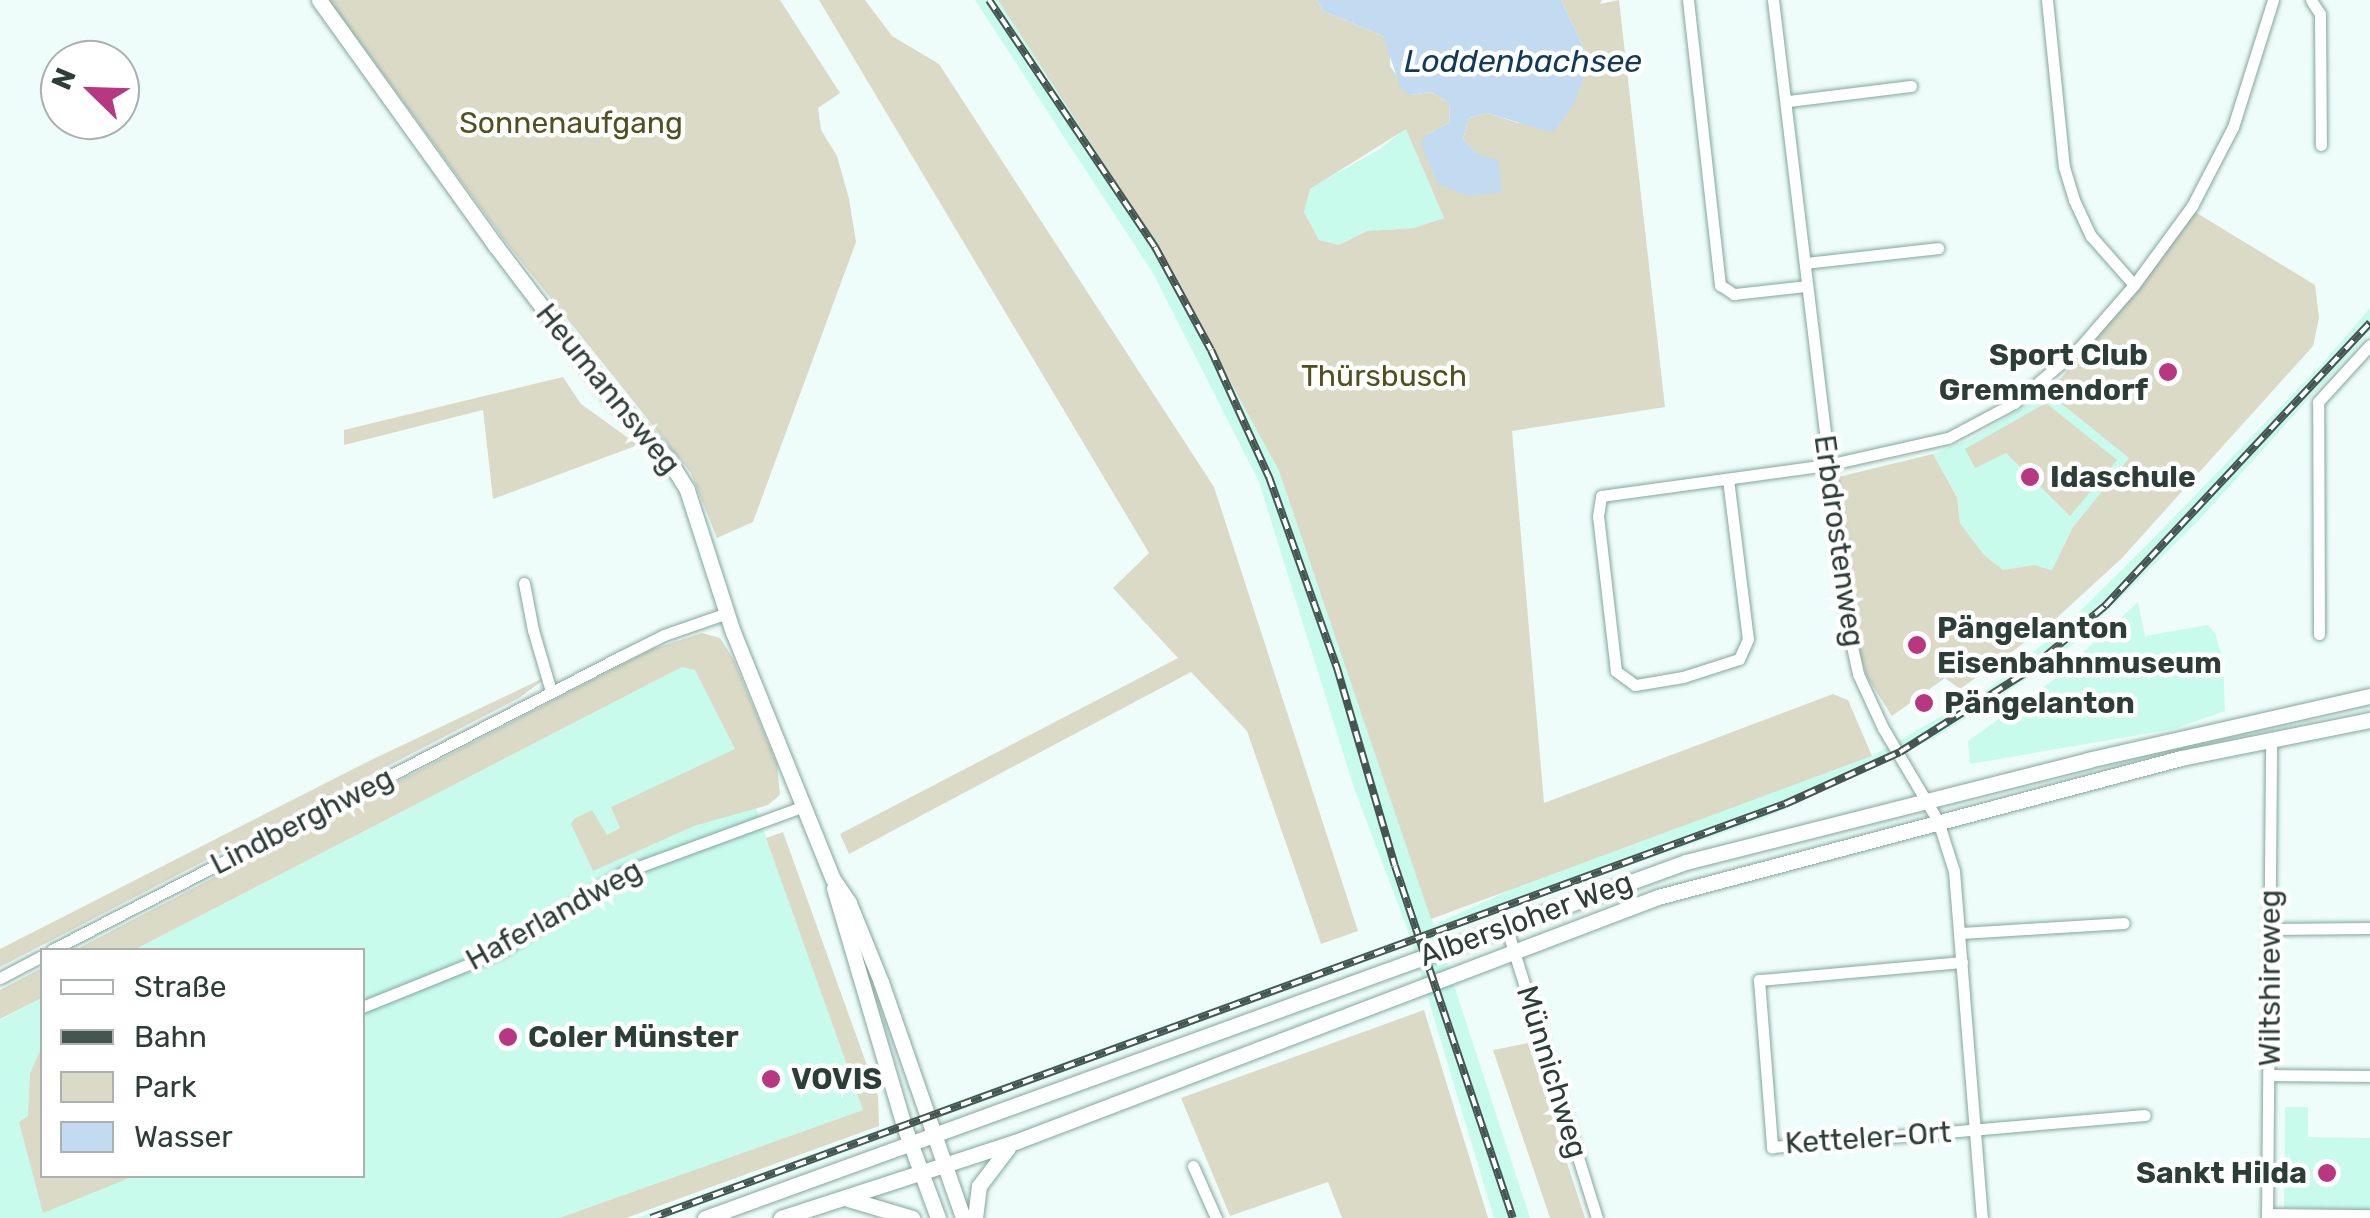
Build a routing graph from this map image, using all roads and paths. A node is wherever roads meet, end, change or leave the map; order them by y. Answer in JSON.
{"nodes":[{"id":1,"x":319,"y":0,"type":"edge"},
{"id":2,"x":1688,"y":0,"type":"edge"},
{"id":3,"x":1773,"y":0,"type":"edge"},
{"id":4,"x":2047,"y":0,"type":"edge"},
{"id":5,"x":2273,"y":0,"type":"edge"},
{"id":6,"x":2311,"y":0,"type":"edge"},
{"id":7,"x":1912,"y":86,"type":"dead end"},
{"id":8,"x":1788,"y":100,"type":"junction"},
{"id":9,"x":2321,"y":145,"type":"dead end"},
{"id":10,"x":1938,"y":248,"type":"dead end"},
{"id":11,"x":1805,"y":264,"type":"junction"},
{"id":12,"x":2134,"y":285,"type":"junction"},
{"id":13,"x":1807,"y":286,"type":"junction"},
{"id":14,"x":2370,"y":345,"type":"edge"},
{"id":15,"x":1828,"y":464,"type":"junction"},
{"id":16,"x":1728,"y":479,"type":"junction"},
{"id":17,"x":524,"y":582,"type":"dead end"},
{"id":18,"x":727,"y":614,"type":"junction"},
{"id":19,"x":2319,"y":634,"type":"dead end"},
{"id":20,"x":552,"y":691,"type":"junction"},
{"id":21,"x":2370,"y":696,"type":"edge"},
{"id":22,"x":2370,"y":720,"type":"edge"},
{"id":23,"x":2272,"y":738,"type":"junction"},
{"id":24,"x":1928,"y":801,"type":"junction"},
{"id":25,"x":804,"y":806,"type":"junction"},
{"id":26,"x":1938,"y":821,"type":"junction"},
{"id":27,"x":833,"y":879,"type":"junction"},
{"id":28,"x":2124,"y":923,"type":"dead end"},
{"id":29,"x":1506,"y":926,"type":"junction"},
{"id":30,"x":2270,"y":928,"type":"junction"},
{"id":31,"x":2370,"y":928,"type":"edge"},
{"id":32,"x":1962,"y":933,"type":"junction"},
{"id":33,"x":56,"y":948,"type":"edge"},
{"id":34,"x":1514,"y":949,"type":"junction"},
{"id":35,"x":40,"y":957,"type":"edge"},
{"id":36,"x":1962,"y":962,"type":"junction"},
{"id":37,"x":0,"y":978,"type":"edge"},
{"id":38,"x":365,"y":1006,"type":"edge"},
{"id":39,"x":2269,"y":1075,"type":"junction"},
{"id":40,"x":2370,"y":1076,"type":"edge"},
{"id":41,"x":2144,"y":1115,"type":"dead end"},
{"id":42,"x":1976,"y":1130,"type":"junction"},
{"id":43,"x":936,"y":1137,"type":"junction"},
{"id":44,"x":1016,"y":1142,"type":"junction"},
{"id":45,"x":911,"y":1147,"type":"junction"},
{"id":46,"x":945,"y":1164,"type":"junction"},
{"id":47,"x":1193,"y":1166,"type":"dead end"},
{"id":48,"x":920,"y":1172,"type":"junction"},
{"id":49,"x":844,"y":1198,"type":"junction"},
{"id":50,"x":2370,"y":1215,"type":"edge"},
{"id":51,"x":2268,"y":1216,"type":"edge"},
{"id":52,"x":705,"y":1218,"type":"edge"},
{"id":53,"x":781,"y":1218,"type":"edge"},
{"id":54,"x":912,"y":1218,"type":"edge"},
{"id":55,"x":938,"y":1218,"type":"edge"},
{"id":56,"x":963,"y":1218,"type":"edge"},
{"id":57,"x":975,"y":1218,"type":"edge"},
{"id":58,"x":1216,"y":1218,"type":"edge"},
{"id":59,"x":1598,"y":1218,"type":"edge"},
{"id":60,"x":1982,"y":1218,"type":"edge"}],
"edges":[{"from":1,"to":18,"type":"main road","name":"Heumannsweg"},
{"from":2,"to":13,"type":"street"},
{"from":3,"to":8,"type":"street","name":"Erbdrostenweg"},
{"from":4,"to":12,"type":"street"},
{"from":5,"to":12,"type":"street"},
{"from":6,"to":9,"type":"street"},
{"from":7,"to":8,"type":"street"},
{"from":8,"to":11,"type":"street","name":"Erbdrostenweg"},
{"from":10,"to":11,"type":"street"},
{"from":11,"to":13,"type":"street","name":"Erbdrostenweg"},
{"from":12,"to":15,"type":"street"},
{"from":13,"to":15,"type":"street","name":"Erbdrostenweg"},
{"from":14,"to":19,"type":"street"},
{"from":15,"to":16,"type":"street"},
{"from":15,"to":24,"type":"street","name":"Erbdrostenweg"},
{"from":16,"to":16,"type":"street"},
{"from":17,"to":20,"type":"street"},
{"from":18,"to":20,"type":"street","name":"Lindberghweg"},
{"from":18,"to":25,"type":"main road","name":"Heumannsweg"},
{"from":20,"to":33,"type":"street","name":"Lindberghweg"},
{"from":21,"to":24,"type":"main road","name":"Albersloher Weg"},
{"from":22,"to":23,"type":"main road","name":"Albersloher Weg"},
{"from":23,"to":26,"type":"main road","name":"Albersloher Weg"},
{"from":23,"to":30,"type":"street","name":"Wiltshireweg"},
{"from":24,"to":26,"type":"street","name":"Erbdrostenweg"},
{"from":24,"to":29,"type":"main road","name":"Albersloher Weg"},
{"from":25,"to":27,"type":"main road","name":"Heumannsweg"},
{"from":25,"to":38,"type":"street","name":"Haferlandweg"},
{"from":26,"to":32,"type":"street","name":"Erbdrostenweg"},
{"from":26,"to":34,"type":"main road","name":"Albersloher Weg"},
{"from":27,"to":43,"type":"main road","name":"Heumannsweg"},
{"from":27,"to":45,"type":"main road","name":"Heumannsweg"},
{"from":28,"to":32,"type":"street"},
{"from":29,"to":34,"type":"street","name":"Münnichweg"},
{"from":29,"to":43,"type":"main road","name":"Albersloher Weg"},
{"from":30,"to":31,"type":"street"},
{"from":30,"to":39,"type":"street","name":"Wiltshireweg"},
{"from":32,"to":36,"type":"street","name":"Erbdrostenweg"},
{"from":34,"to":44,"type":"main road","name":"Albersloher Weg"},
{"from":34,"to":59,"type":"street","name":"Münnichweg"},
{"from":35,"to":37,"type":"street"},
{"from":36,"to":42,"type":"street","name":"Erbdrostenweg"},
{"from":36,"to":42,"type":"street","name":"Ketteler-Ort"},
{"from":39,"to":40,"type":"street"},
{"from":39,"to":51,"type":"street","name":"Wiltshireweg"},
{"from":41,"to":42,"type":"street"},
{"from":42,"to":60,"type":"street","name":"Erbdrostenweg"},
{"from":43,"to":45,"type":"main road","name":"Albersloher Weg"},
{"from":43,"to":46,"type":"main road","name":"Heumannsweg"},
{"from":44,"to":46,"type":"main road","name":"Albersloher Weg"},
{"from":44,"to":57,"type":"main road"},
{"from":45,"to":48,"type":"main road","name":"Heumannsweg"},
{"from":45,"to":52,"type":"main road","name":"Albersloher Weg"},
{"from":46,"to":48,"type":"main road","name":"Albersloher Weg"},
{"from":46,"to":56,"type":"main road","name":"Heumannsweg"},
{"from":47,"to":58,"type":"street"},
{"from":48,"to":49,"type":"main road","name":"Albersloher Weg"},
{"from":48,"to":55,"type":"main road","name":"Heumannsweg"},
{"from":49,"to":53,"type":"main road","name":"Albersloher Weg"},
{"from":49,"to":54,"type":"main road"},
{"from":50,"to":51,"type":"street"}]}
